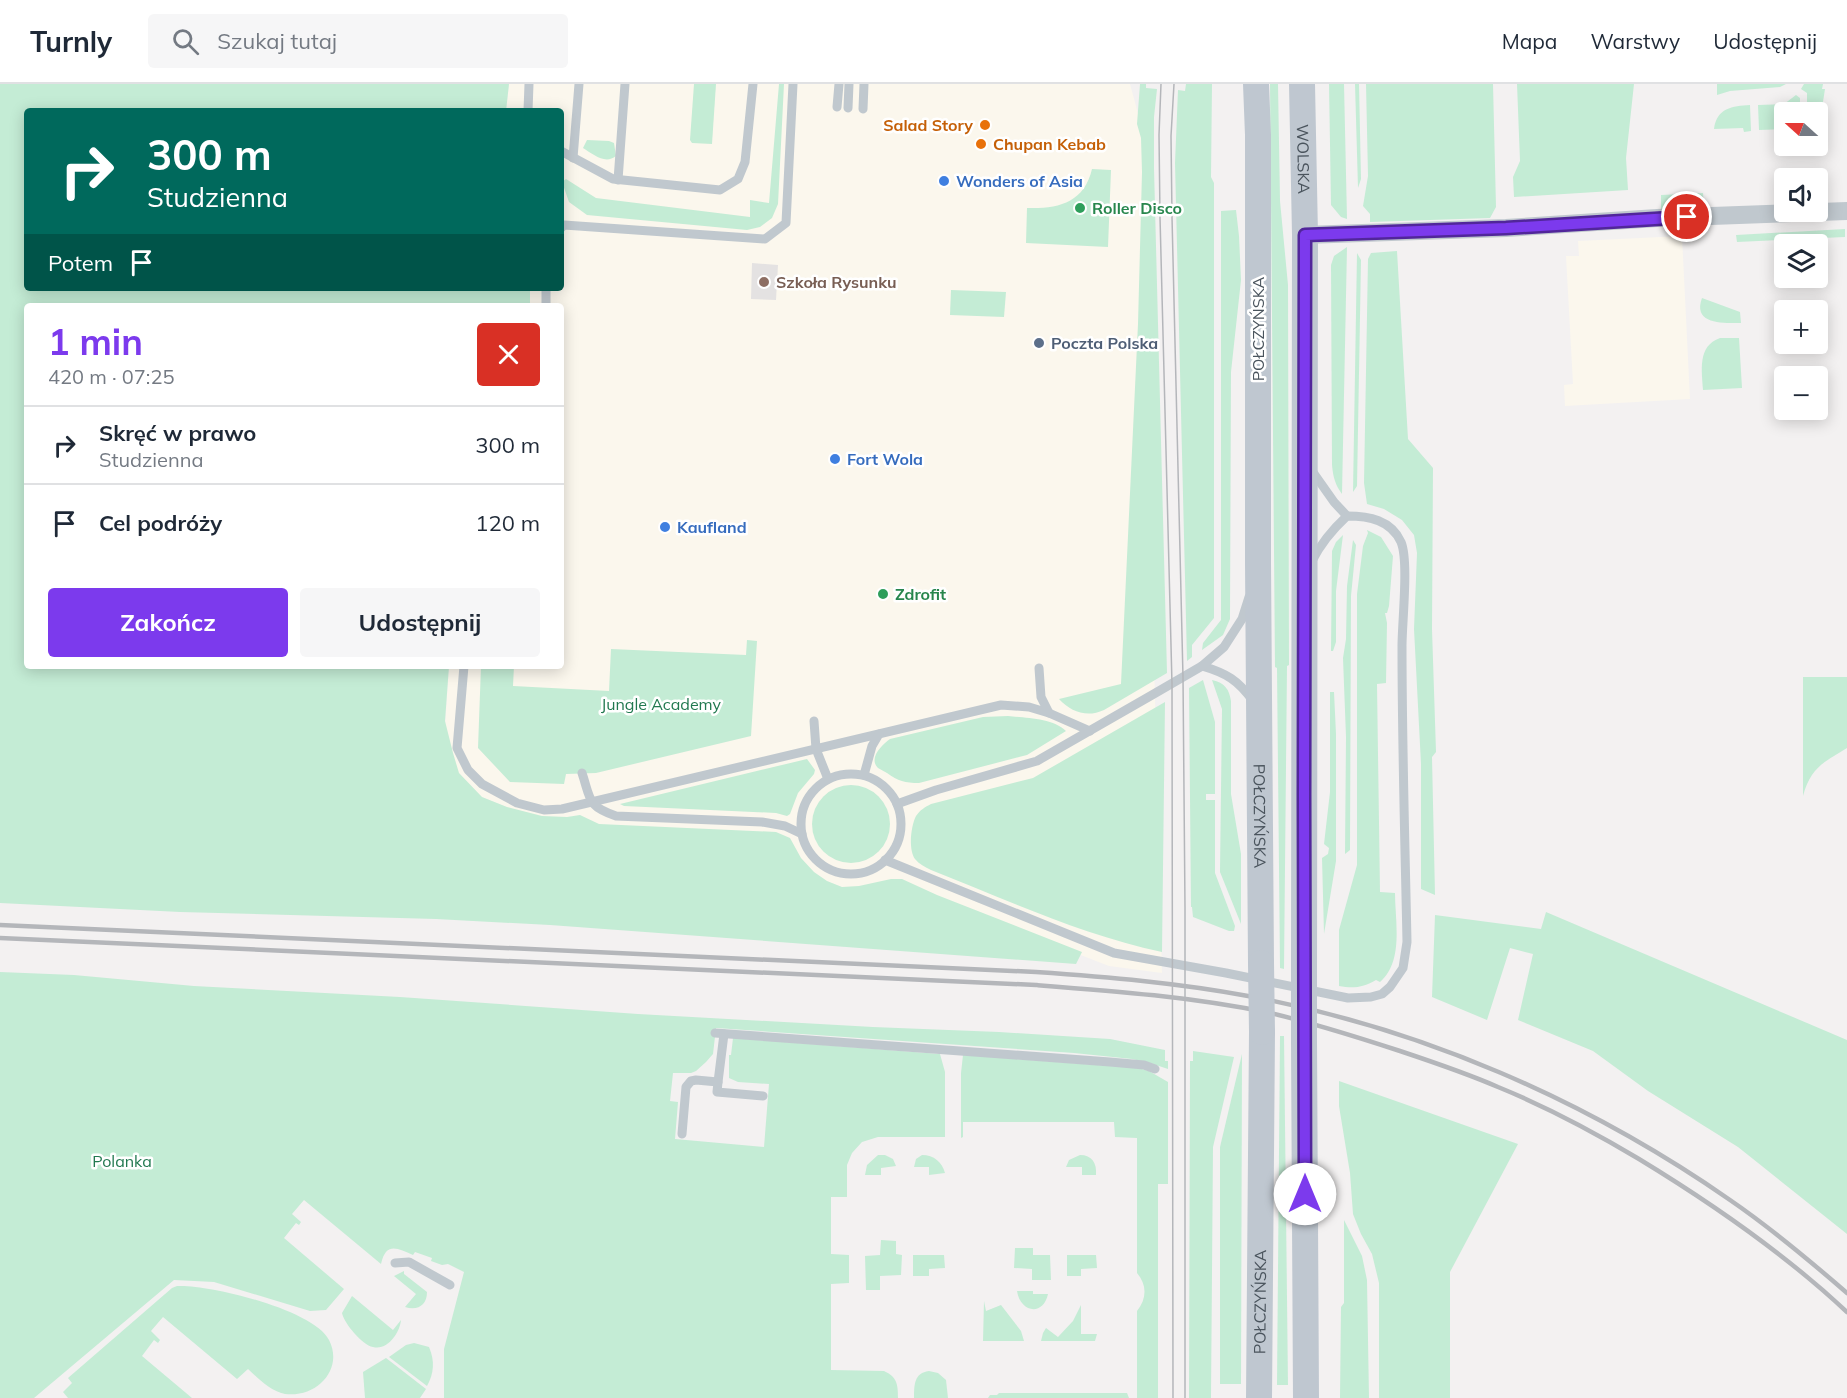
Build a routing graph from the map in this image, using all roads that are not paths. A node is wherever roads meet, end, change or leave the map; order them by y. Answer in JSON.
{"nodes":[{"id":1,"x":529,"y":84,"type":"edge"},
{"id":2,"x":579,"y":84,"type":"edge"},
{"id":3,"x":625,"y":84,"type":"edge"},
{"id":4,"x":753,"y":84,"type":"edge"},
{"id":5,"x":793,"y":84,"type":"edge"},
{"id":6,"x":838,"y":84,"type":"edge"},
{"id":7,"x":849,"y":84,"type":"edge"},
{"id":8,"x":864,"y":84,"type":"edge"},
{"id":9,"x":1256,"y":84,"type":"edge"},
{"id":10,"x":1302,"y":84,"type":"edge"},
{"id":11,"x":837,"y":107,"type":"dead end"},
{"id":12,"x":528,"y":108,"type":"edge"},
{"id":13,"x":848,"y":108,"type":"dead end"},
{"id":14,"x":863,"y":109,"type":"dead end"},
{"id":15,"x":564,"y":153,"type":"edge"},
{"id":16,"x":573,"y":158,"type":"junction"},
{"id":17,"x":618,"y":180,"type":"junction"},
{"id":18,"x":1847,"y":211,"type":"edge"},
{"id":19,"x":564,"y":225,"type":"edge"},
{"id":20,"x":1305,"y":235,"type":"junction"},
{"id":21,"x":1305,"y":462,"type":"junction"},
{"id":22,"x":1347,"y":516,"type":"junction"},
{"id":23,"x":1258,"y":563,"type":"junction"},
{"id":24,"x":1305,"y":573,"type":"junction"},
{"id":25,"x":1202,"y":666,"type":"junction"},
{"id":26,"x":1039,"y":668,"type":"dead end"},
{"id":27,"x":464,"y":669,"type":"edge"},
{"id":28,"x":1259,"y":711,"type":"junction"},
{"id":29,"x":1049,"y":713,"type":"junction"},
{"id":30,"x":814,"y":721,"type":"dead end"},
{"id":31,"x":1090,"y":731,"type":"junction"},
{"id":32,"x":879,"y":734,"type":"junction"},
{"id":33,"x":816,"y":749,"type":"junction"},
{"id":34,"x":582,"y":773,"type":"dead end"},
{"id":35,"x":864,"y":775,"type":"junction"},
{"id":36,"x":828,"y":779,"type":"junction"},
{"id":37,"x":591,"y":802,"type":"junction"},
{"id":38,"x":897,"y":804,"type":"junction"},
{"id":39,"x":802,"y":834,"type":"junction"},
{"id":40,"x":885,"y":860,"type":"junction"},
{"id":41,"x":1155,"y":1069,"type":"dead end"},
{"id":42,"x":718,"y":1082,"type":"junction"},
{"id":43,"x":763,"y":1096,"type":"dead end"},
{"id":44,"x":682,"y":1134,"type":"dead end"},
{"id":45,"x":395,"y":1263,"type":"dead end"},
{"id":46,"x":450,"y":1285,"type":"dead end"},
{"id":47,"x":1259,"y":1398,"type":"edge"},
{"id":48,"x":1306,"y":1398,"type":"edge"}],
"edges":[{"from":1,"to":12,"type":"lane"},
{"from":2,"to":16,"type":"lane"},
{"from":3,"to":17,"type":"lane"},
{"from":4,"to":17,"type":"lane"},
{"from":5,"to":19,"type":"lane"},
{"from":6,"to":11,"type":"lane"},
{"from":7,"to":13,"type":"lane"},
{"from":8,"to":14,"type":"lane"},
{"from":9,"to":23,"type":"main road","name":"POŁCZYŃSKA"},
{"from":10,"to":20,"type":"main road","name":"WOLSKA"},
{"from":15,"to":16,"type":"lane"},
{"from":16,"to":17,"type":"lane"},
{"from":18,"to":20,"type":"street"},
{"from":20,"to":21,"type":"main road"},
{"from":21,"to":22,"type":"lane"},
{"from":21,"to":24,"type":"main road"},
{"from":22,"to":24,"type":"lane"},
{"from":22,"to":40,"type":"lane"},
{"from":23,"to":25,"type":"lane"},
{"from":23,"to":28,"type":"main road","name":"POŁCZYŃSKA"},
{"from":24,"to":48,"type":"main road","bridge":true},
{"from":25,"to":28,"type":"lane"},
{"from":25,"to":31,"type":"lane"},
{"from":26,"to":29,"type":"lane"},
{"from":27,"to":37,"type":"lane"},
{"from":28,"to":47,"type":"main road","name":"POŁCZYŃSKA","bridge":true},
{"from":29,"to":31,"type":"lane"},
{"from":29,"to":32,"type":"lane"},
{"from":30,"to":33,"type":"lane"},
{"from":31,"to":38,"type":"lane"},
{"from":32,"to":33,"type":"lane"},
{"from":32,"to":35,"type":"lane"},
{"from":33,"to":36,"type":"lane"},
{"from":33,"to":37,"type":"lane"},
{"from":34,"to":37,"type":"lane"},
{"from":35,"to":36,"type":"lane"},
{"from":35,"to":38,"type":"lane"},
{"from":36,"to":39,"type":"lane"},
{"from":37,"to":39,"type":"lane"},
{"from":38,"to":40,"type":"lane"},
{"from":39,"to":40,"type":"lane"},
{"from":41,"to":42,"type":"lane"},
{"from":42,"to":43,"type":"lane"},
{"from":42,"to":44,"type":"lane"},
{"from":45,"to":46,"type":"lane"}]}
